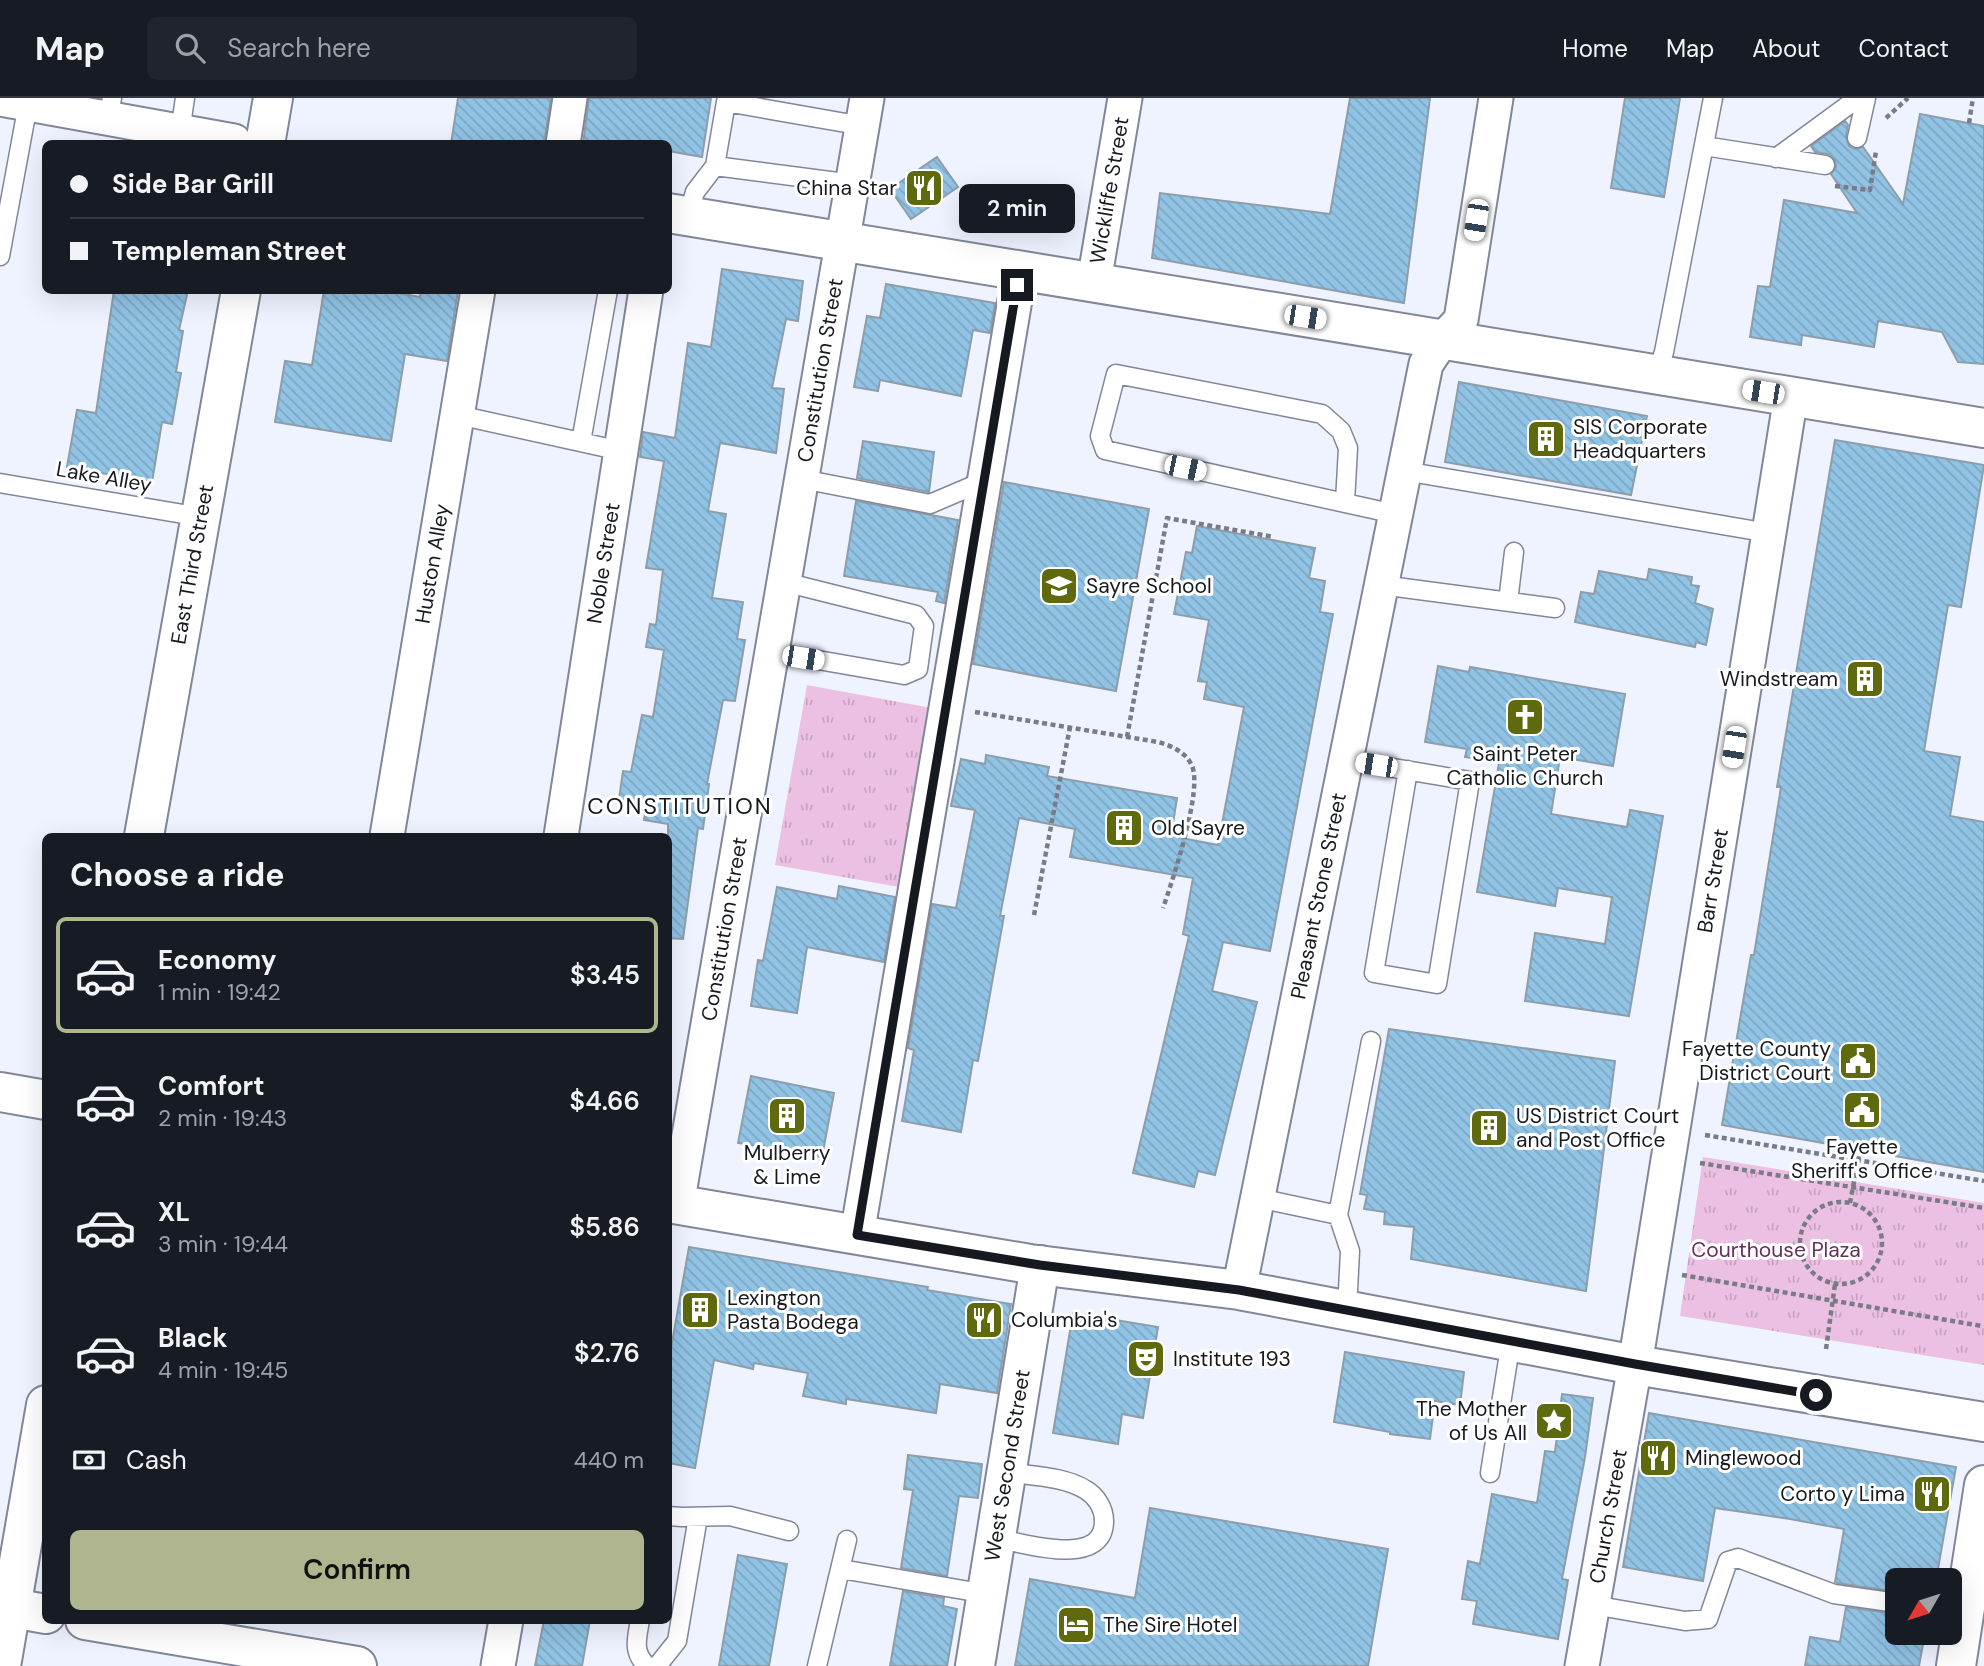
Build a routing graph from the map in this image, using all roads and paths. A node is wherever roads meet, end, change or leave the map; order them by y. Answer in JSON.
{"nodes":[{"id":1,"x":185,"y":98,"type":"edge"},
{"id":2,"x":273,"y":98,"type":"edge"},
{"id":3,"x":570,"y":98,"type":"edge"},
{"id":4,"x":1125,"y":98,"type":"edge"},
{"id":5,"x":1496,"y":98,"type":"edge"},
{"id":6,"x":1713,"y":98,"type":"edge"},
{"id":7,"x":1858,"y":98,"type":"edge"},
{"id":8,"x":1866,"y":98,"type":"edge"},
{"id":9,"x":1908,"y":98,"type":"edge"},
{"id":10,"x":1973,"y":98,"type":"edge"},
{"id":11,"x":14,"y":102,"type":"edge"},
{"id":12,"x":110,"y":108,"type":"edge"},
{"id":13,"x":1882,"y":111,"type":"dead end"},
{"id":14,"x":865,"y":112,"type":"edge"},
{"id":15,"x":1969,"y":123,"type":"dead end"},
{"id":16,"x":180,"y":132,"type":"junction"},
{"id":17,"x":1857,"y":138,"type":"dead end"},
{"id":18,"x":230,"y":140,"type":"edge"},
{"id":19,"x":251,"y":140,"type":"edge"},
{"id":20,"x":564,"y":140,"type":"edge"},
{"id":21,"x":1704,"y":146,"type":"junction"},
{"id":22,"x":1876,"y":150,"type":"dead end"},
{"id":23,"x":1776,"y":158,"type":"junction"},
{"id":24,"x":1825,"y":165,"type":"dead end"},
{"id":25,"x":715,"y":166,"type":"junction"},
{"id":26,"x":853,"y":184,"type":"junction"},
{"id":27,"x":1828,"y":185,"type":"dead end"},
{"id":28,"x":678,"y":214,"type":"edge"},
{"id":29,"x":843,"y":241,"type":"junction"},
{"id":30,"x":0,"y":256,"type":"edge"},
{"id":31,"x":1020,"y":270,"type":"junction"},
{"id":32,"x":1094,"y":282,"type":"junction"},
{"id":33,"x":240,"y":294,"type":"edge"},
{"id":34,"x":477,"y":294,"type":"edge"},
{"id":35,"x":607,"y":294,"type":"edge"},
{"id":36,"x":645,"y":294,"type":"edge"},
{"id":37,"x":1443,"y":339,"type":"junction"},
{"id":38,"x":1657,"y":374,"type":"junction"},
{"id":39,"x":1791,"y":396,"type":"junction"},
{"id":40,"x":457,"y":415,"type":"junction"},
{"id":41,"x":1984,"y":428,"type":"edge"},
{"id":42,"x":581,"y":442,"type":"junction"},
{"id":43,"x":621,"y":451,"type":"junction"},
{"id":44,"x":1404,"y":471,"type":"junction"},
{"id":45,"x":802,"y":479,"type":"junction"},
{"id":46,"x":984,"y":481,"type":"junction"},
{"id":47,"x":0,"y":483,"type":"edge"},
{"id":48,"x":1345,"y":502,"type":"junction"},
{"id":49,"x":1395,"y":514,"type":"junction"},
{"id":50,"x":201,"y":517,"type":"junction"},
{"id":51,"x":1769,"y":533,"type":"junction"},
{"id":52,"x":1274,"y":537,"type":"dead end"},
{"id":53,"x":1514,"y":552,"type":"dead end"},
{"id":54,"x":784,"y":582,"type":"junction"},
{"id":55,"x":1381,"y":585,"type":"junction"},
{"id":56,"x":1508,"y":602,"type":"junction"},
{"id":57,"x":1555,"y":608,"type":"dead end"},
{"id":58,"x":772,"y":652,"type":"junction"},
{"id":59,"x":973,"y":722,"type":"dead end"},
{"id":60,"x":1070,"y":727,"type":"junction"},
{"id":61,"x":1127,"y":737,"type":"junction"},
{"id":62,"x":1346,"y":760,"type":"junction"},
{"id":63,"x":1408,"y":770,"type":"junction"},
{"id":64,"x":145,"y":833,"type":"edge"},
{"id":65,"x":387,"y":833,"type":"edge"},
{"id":66,"x":561,"y":833,"type":"edge"},
{"id":67,"x":1163,"y":908,"type":"dead end"},
{"id":68,"x":1034,"y":915,"type":"dead end"},
{"id":69,"x":1371,"y":1041,"type":"dead end"},
{"id":70,"x":0,"y":1092,"type":"edge"},
{"id":71,"x":42,"y":1099,"type":"edge"},
{"id":72,"x":1705,"y":1135,"type":"dead end"},
{"id":73,"x":1860,"y":1150,"type":"dead end"},
{"id":74,"x":1858,"y":1161,"type":"junction"},
{"id":75,"x":1700,"y":1163,"type":"dead end"},
{"id":76,"x":1984,"y":1181,"type":"edge"},
{"id":77,"x":1853,"y":1187,"type":"junction"},
{"id":78,"x":1258,"y":1198,"type":"junction"},
{"id":79,"x":1850,"y":1203,"type":"junction"},
{"id":80,"x":673,"y":1204,"type":"edge"},
{"id":81,"x":1984,"y":1208,"type":"edge"},
{"id":82,"x":1338,"y":1215,"type":"junction"},
{"id":83,"x":857,"y":1235,"type":"junction"},
{"id":84,"x":1040,"y":1265,"type":"junction"},
{"id":85,"x":1682,"y":1275,"type":"dead end"},
{"id":86,"x":1835,"y":1284,"type":"junction"},
{"id":87,"x":1239,"y":1290,"type":"junction"},
{"id":88,"x":1833,"y":1301,"type":"junction"},
{"id":89,"x":1347,"y":1310,"type":"junction"},
{"id":90,"x":1982,"y":1326,"type":"dead end"},
{"id":91,"x":1511,"y":1341,"type":"junction"},
{"id":92,"x":1826,"y":1349,"type":"dead end"},
{"id":93,"x":1635,"y":1364,"type":"junction"},
{"id":94,"x":1984,"y":1422,"type":"edge"},
{"id":95,"x":42,"y":1435,"type":"edge"},
{"id":96,"x":1006,"y":1472,"type":"junction"},
{"id":97,"x":1490,"y":1474,"type":"dead end"},
{"id":98,"x":1984,"y":1485,"type":"edge"},
{"id":99,"x":672,"y":1516,"type":"edge"},
{"id":100,"x":698,"y":1517,"type":"junction"},
{"id":101,"x":789,"y":1531,"type":"dead end"},
{"id":102,"x":996,"y":1538,"type":"junction"},
{"id":103,"x":847,"y":1540,"type":"dead end"},
{"id":104,"x":841,"y":1569,"type":"junction"},
{"id":105,"x":1962,"y":1587,"type":"edge"},
{"id":106,"x":987,"y":1594,"type":"junction"},
{"id":107,"x":1885,"y":1601,"type":"edge"},
{"id":108,"x":1592,"y":1605,"type":"junction"},
{"id":109,"x":19,"y":1610,"type":"edge"},
{"id":110,"x":105,"y":1624,"type":"edge"},
{"id":111,"x":505,"y":1624,"type":"edge"},
{"id":112,"x":639,"y":1624,"type":"edge"},
{"id":113,"x":1956,"y":1645,"type":"edge"},
{"id":114,"x":276,"y":1659,"type":"edge"},
{"id":115,"x":1,"y":1666,"type":"edge"},
{"id":116,"x":357,"y":1666,"type":"edge"},
{"id":117,"x":498,"y":1666,"type":"edge"},
{"id":118,"x":646,"y":1666,"type":"edge"},
{"id":119,"x":657,"y":1666,"type":"edge"},
{"id":120,"x":817,"y":1666,"type":"edge"},
{"id":121,"x":975,"y":1666,"type":"edge"},
{"id":122,"x":1582,"y":1666,"type":"edge"},
{"id":123,"x":1956,"y":1666,"type":"edge"}],
"edges":[{"from":1,"to":16,"type":"lane"},
{"from":2,"to":19,"type":"main road"},
{"from":3,"to":20,"type":"street"},
{"from":4,"to":32,"type":"street","name":"Wickliffe Street"},
{"from":5,"to":37,"type":"street","name":"Pleasant Stone Street"},
{"from":6,"to":21,"type":"lane"},
{"from":7,"to":23,"type":"lane"},
{"from":8,"to":17,"type":"lane"},
{"from":9,"to":13,"type":"path"},
{"from":10,"to":15,"type":"path"},
{"from":11,"to":12,"type":"street"},
{"from":11,"to":30,"type":"lane"},
{"from":12,"to":16,"type":"street"},
{"from":14,"to":25,"type":"lane"},
{"from":14,"to":26,"type":"street","name":"Constitution Street"},
{"from":16,"to":18,"type":"street"},
{"from":21,"to":23,"type":"lane"},
{"from":21,"to":38,"type":"lane"},
{"from":22,"to":27,"type":"path"},
{"from":23,"to":24,"type":"lane"},
{"from":25,"to":26,"type":"lane"},
{"from":25,"to":28,"type":"lane"},
{"from":26,"to":29,"type":"street","name":"Constitution Street"},
{"from":28,"to":29,"type":"main road"},
{"from":29,"to":31,"type":"main road"},
{"from":29,"to":45,"type":"street","name":"Constitution Street"},
{"from":31,"to":32,"type":"main road"},
{"from":31,"to":46,"type":"street"},
{"from":32,"to":37,"type":"main road"},
{"from":33,"to":50,"type":"main road","name":"East Third Street"},
{"from":34,"to":40,"type":"street","name":"Huston Alley"},
{"from":35,"to":42,"type":"lane"},
{"from":36,"to":43,"type":"street","name":"Noble Street"},
{"from":37,"to":38,"type":"main road"},
{"from":37,"to":44,"type":"street","name":"Pleasant Stone Street"},
{"from":38,"to":39,"type":"main road"},
{"from":39,"to":41,"type":"main road"},
{"from":39,"to":51,"type":"street","name":"Barr Street"},
{"from":40,"to":42,"type":"lane"},
{"from":40,"to":65,"type":"street","name":"Huston Alley"},
{"from":42,"to":43,"type":"lane"},
{"from":43,"to":66,"type":"street","name":"Noble Street"},
{"from":44,"to":49,"type":"street","name":"Pleasant Stone Street"},
{"from":44,"to":51,"type":"lane"},
{"from":45,"to":46,"type":"lane"},
{"from":45,"to":54,"type":"street","name":"Constitution Street"},
{"from":46,"to":83,"type":"street"},
{"from":47,"to":50,"type":"lane","name":"Lake Alley"},
{"from":48,"to":48,"type":"lane"},
{"from":48,"to":49,"type":"lane"},
{"from":49,"to":55,"type":"street","name":"Pleasant Stone Street"},
{"from":50,"to":64,"type":"main road","name":"East Third Street"},
{"from":51,"to":93,"type":"street","name":"Barr Street"},
{"from":52,"to":61,"type":"path"},
{"from":53,"to":56,"type":"lane"},
{"from":54,"to":58,"type":"street","name":"Constitution Street"},
{"from":54,"to":58,"type":"lane"},
{"from":55,"to":56,"type":"lane"},
{"from":55,"to":62,"type":"street","name":"Pleasant Stone Street"},
{"from":56,"to":57,"type":"lane"},
{"from":58,"to":80,"type":"street","name":"Constitution Street"},
{"from":59,"to":60,"type":"path"},
{"from":60,"to":61,"type":"path"},
{"from":60,"to":68,"type":"path"},
{"from":61,"to":67,"type":"path"},
{"from":62,"to":63,"type":"lane"},
{"from":62,"to":78,"type":"street","name":"Pleasant Stone Street"},
{"from":63,"to":63,"type":"lane"},
{"from":69,"to":82,"type":"lane"},
{"from":70,"to":71,"type":"main road"},
{"from":72,"to":74,"type":"path"},
{"from":73,"to":74,"type":"path"},
{"from":74,"to":76,"type":"path"},
{"from":74,"to":77,"type":"path"},
{"from":75,"to":77,"type":"path"},
{"from":77,"to":79,"type":"path"},
{"from":77,"to":81,"type":"path"},
{"from":78,"to":82,"type":"lane"},
{"from":78,"to":87,"type":"street","name":"Pleasant Stone Street"},
{"from":79,"to":86,"type":"path"},
{"from":79,"to":86,"type":"path"},
{"from":80,"to":83,"type":"main road"},
{"from":82,"to":89,"type":"lane"},
{"from":83,"to":84,"type":"main road"},
{"from":84,"to":87,"type":"main road"},
{"from":84,"to":96,"type":"main road","name":"West Second Street"},
{"from":85,"to":88,"type":"path"},
{"from":86,"to":88,"type":"path"},
{"from":87,"to":89,"type":"main road"},
{"from":88,"to":90,"type":"path"},
{"from":88,"to":92,"type":"path"},
{"from":89,"to":91,"type":"main road"},
{"from":91,"to":93,"type":"main road"},
{"from":91,"to":97,"type":"lane"},
{"from":93,"to":94,"type":"main road"},
{"from":93,"to":108,"type":"street","name":"Church Street"},
{"from":95,"to":109,"type":"main road"},
{"from":96,"to":102,"type":"main road","name":"West Second Street"},
{"from":96,"to":102,"type":"lane"},
{"from":98,"to":105,"type":"main road"},
{"from":99,"to":100,"type":"lane"},
{"from":100,"to":101,"type":"lane"},
{"from":100,"to":119,"type":"lane"},
{"from":102,"to":106,"type":"main road","name":"West Second Street"},
{"from":103,"to":104,"type":"lane"},
{"from":104,"to":106,"type":"lane"},
{"from":104,"to":120,"type":"lane"},
{"from":106,"to":121,"type":"main road","name":"West Second Street"},
{"from":107,"to":108,"type":"lane"},
{"from":108,"to":122,"type":"street","name":"Church Street"},
{"from":109,"to":115,"type":"main road"},
{"from":110,"to":114,"type":"main road"},
{"from":111,"to":117,"type":"street"},
{"from":112,"to":118,"type":"lane"},
{"from":113,"to":123,"type":"main road"},
{"from":114,"to":116,"type":"main road"}]}
